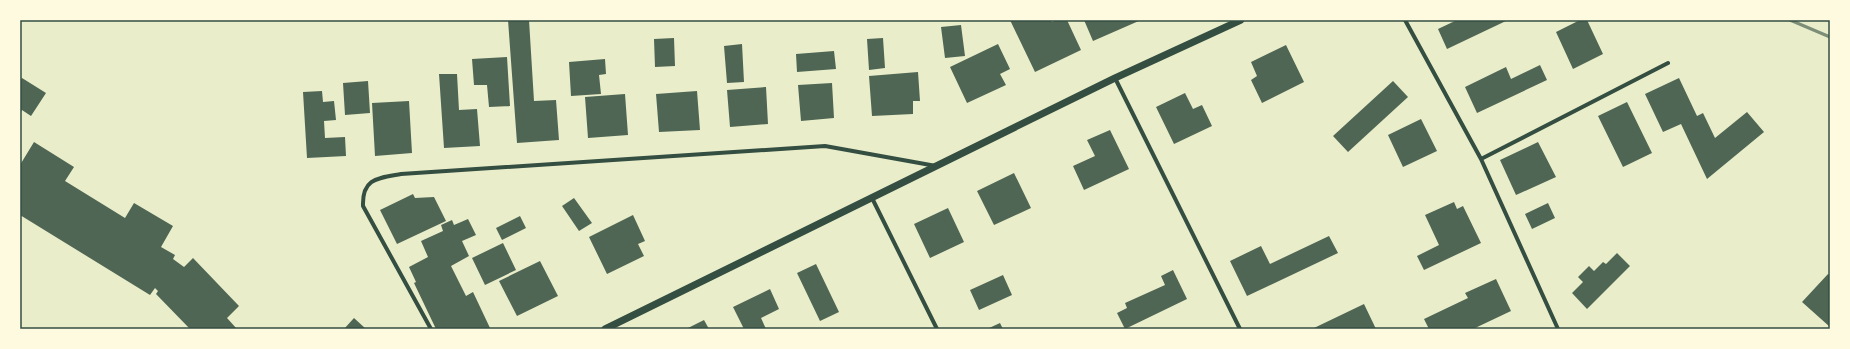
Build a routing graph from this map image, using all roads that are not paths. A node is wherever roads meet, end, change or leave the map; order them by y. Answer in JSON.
{"nodes":[{"id":1,"x":1241,"y":20,"type":"edge"},
{"id":2,"x":1405,"y":20,"type":"edge"},
{"id":3,"x":1668,"y":63,"type":"dead end"},
{"id":4,"x":1115,"y":78,"type":"junction"},
{"id":5,"x":1481,"y":159,"type":"junction"},
{"id":6,"x":936,"y":166,"type":"junction"},
{"id":7,"x":872,"y":198,"type":"junction"},
{"id":8,"x":431,"y":329,"type":"edge"},
{"id":9,"x":605,"y":329,"type":"edge"},
{"id":10,"x":937,"y":329,"type":"edge"},
{"id":11,"x":1240,"y":329,"type":"edge"},
{"id":12,"x":1558,"y":329,"type":"edge"}],
"edges":[{"from":1,"to":4,"type":"street"},
{"from":2,"to":5,"type":"street"},
{"from":3,"to":5,"type":"street"},
{"from":4,"to":6,"type":"street"},
{"from":4,"to":11,"type":"street"},
{"from":5,"to":12,"type":"street"},
{"from":6,"to":7,"type":"street"},
{"from":6,"to":8,"type":"street"},
{"from":7,"to":9,"type":"street"},
{"from":7,"to":10,"type":"street"}]}
